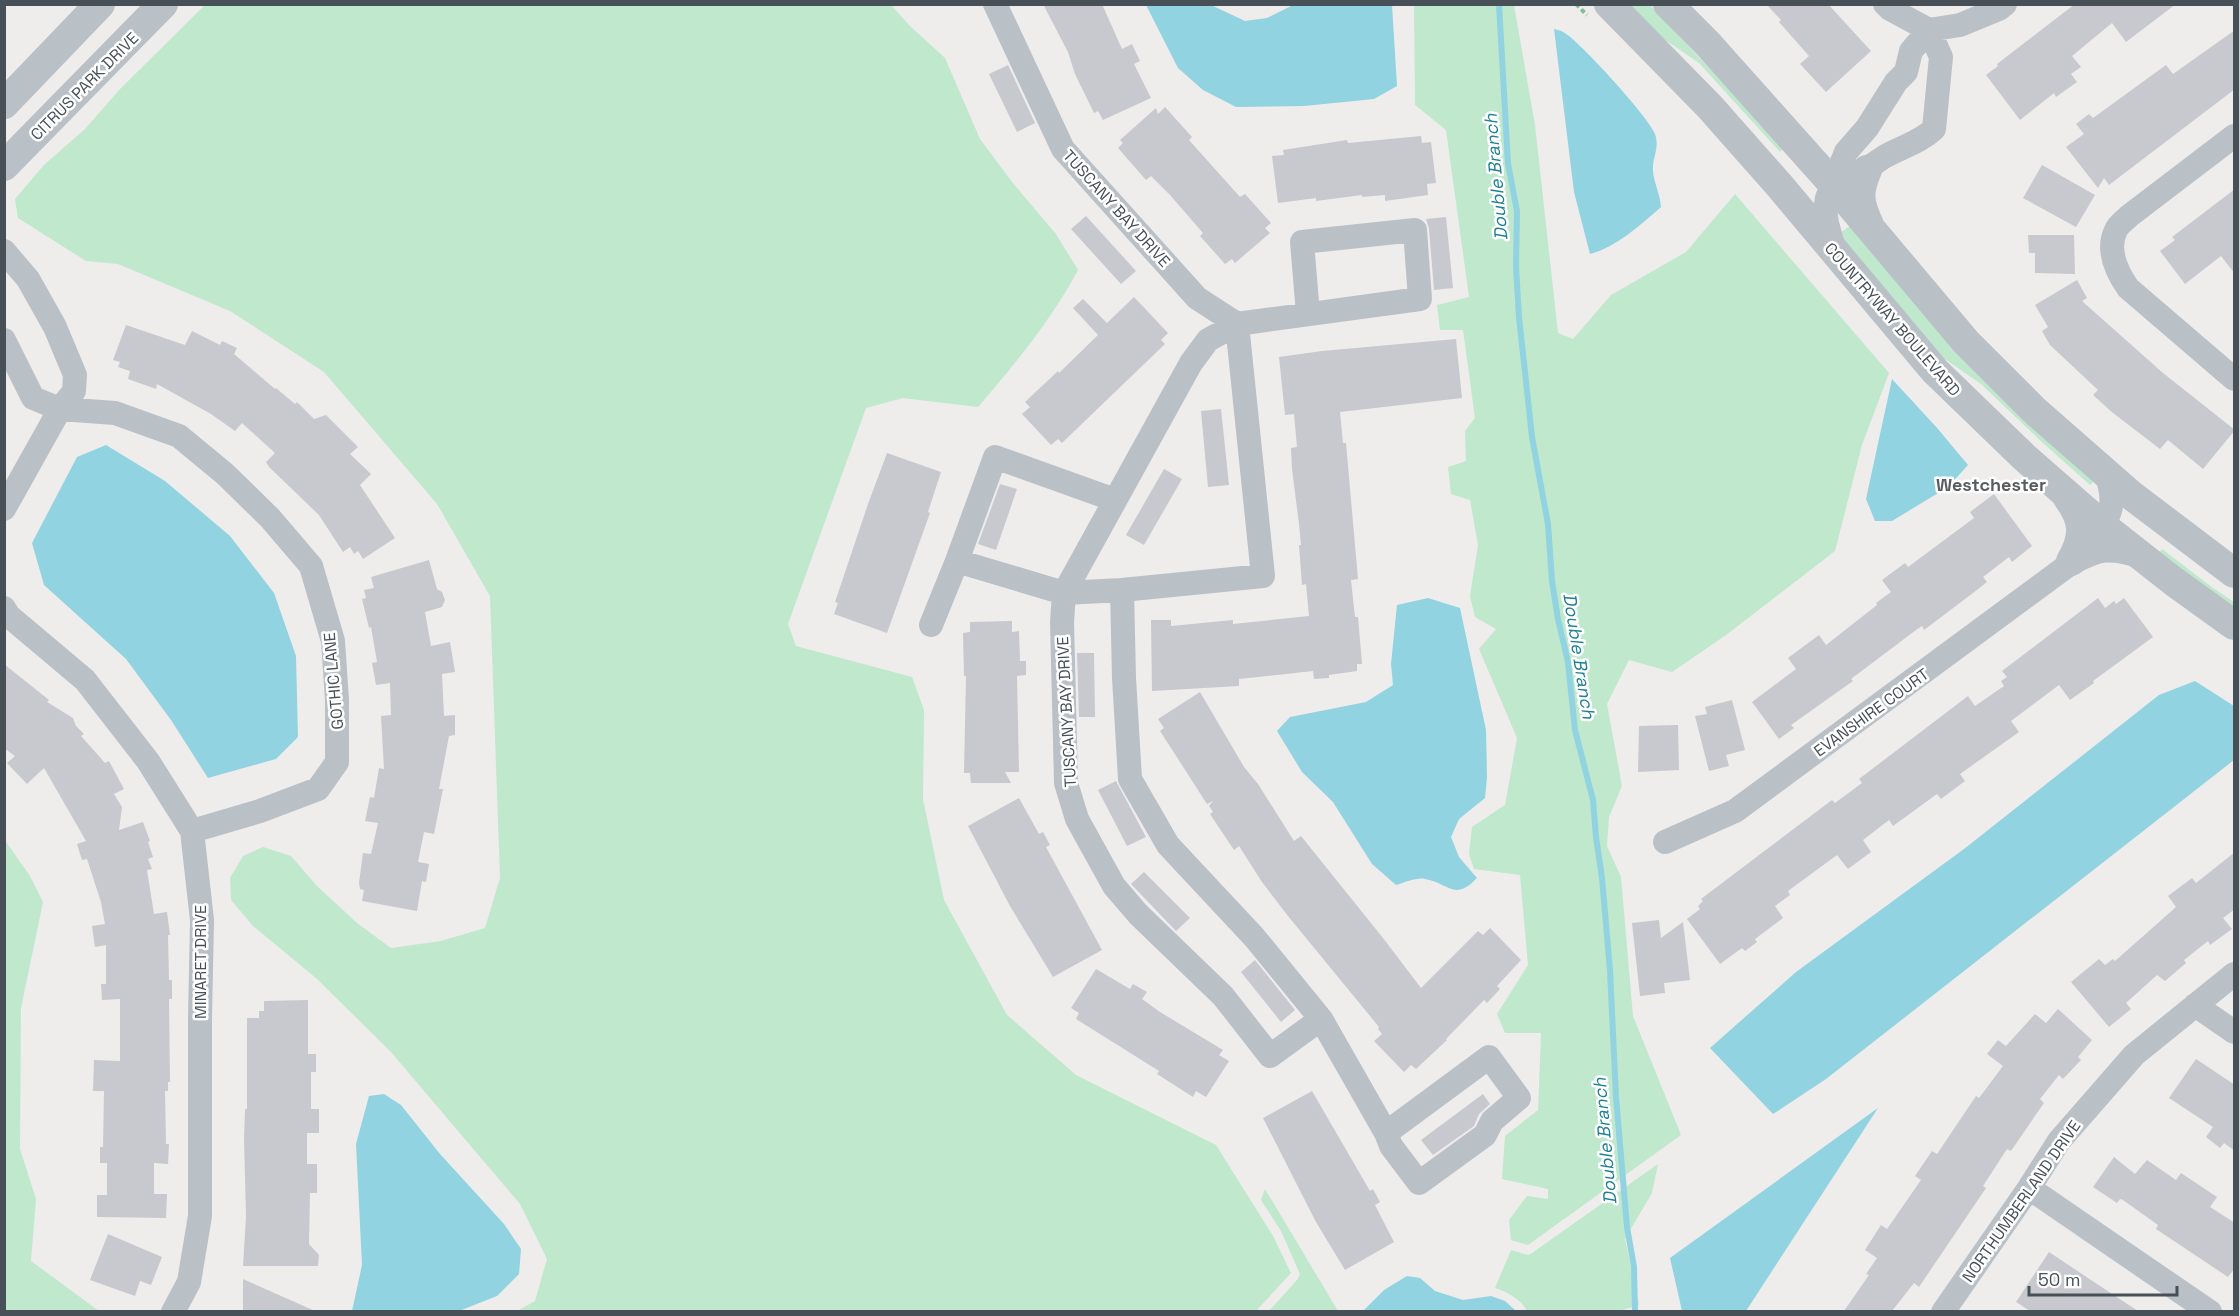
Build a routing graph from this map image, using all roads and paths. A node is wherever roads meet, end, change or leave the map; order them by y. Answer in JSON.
{"nodes":[{"id":1,"x":100,"y":4,"type":"edge"},
{"id":2,"x":163,"y":4,"type":"edge"},
{"id":3,"x":995,"y":4,"type":"edge"},
{"id":4,"x":1609,"y":4,"type":"edge"},
{"id":5,"x":1668,"y":4,"type":"edge"},
{"id":6,"x":1885,"y":4,"type":"edge"},
{"id":7,"x":2005,"y":4,"type":"edge"},
{"id":8,"x":1929,"y":30,"type":"junction"},
{"id":9,"x":1640,"y":34,"type":"junction"},
{"id":10,"x":4,"y":104,"type":"edge"},
{"id":11,"x":2235,"y":136,"type":"edge"},
{"id":12,"x":1794,"y":141,"type":"junction"},
{"id":13,"x":1856,"y":161,"type":"junction"},
{"id":14,"x":4,"y":166,"type":"edge"},
{"id":15,"x":1833,"y":184,"type":"junction"},
{"id":16,"x":1873,"y":233,"type":"junction"},
{"id":17,"x":4,"y":251,"type":"edge"},
{"id":18,"x":1836,"y":254,"type":"junction"},
{"id":19,"x":1308,"y":314,"type":"junction"},
{"id":20,"x":1237,"y":324,"type":"junction"},
{"id":21,"x":4,"y":340,"type":"edge"},
{"id":22,"x":2235,"y":379,"type":"edge"},
{"id":23,"x":60,"y":409,"type":"junction"},
{"id":24,"x":2106,"y":473,"type":"junction"},
{"id":25,"x":2065,"y":493,"type":"junction"},
{"id":26,"x":1115,"y":500,"type":"junction"},
{"id":27,"x":4,"y":509,"type":"edge"},
{"id":28,"x":2103,"y":526,"type":"junction"},
{"id":29,"x":2140,"y":556,"type":"junction"},
{"id":30,"x":957,"y":561,"type":"junction"},
{"id":31,"x":2069,"y":564,"type":"junction"},
{"id":32,"x":2235,"y":573,"type":"edge"},
{"id":33,"x":1122,"y":590,"type":"junction"},
{"id":34,"x":1064,"y":593,"type":"junction"},
{"id":35,"x":4,"y":608,"type":"edge"},
{"id":36,"x":2229,"y":611,"type":"edge"},
{"id":37,"x":932,"y":625,"type":"dead end"},
{"id":38,"x":192,"y":831,"type":"junction"},
{"id":39,"x":1665,"y":842,"type":"dead end"},
{"id":40,"x":2235,"y":974,"type":"edge"},
{"id":41,"x":2195,"y":1005,"type":"junction"},
{"id":42,"x":1321,"y":1019,"type":"junction"},
{"id":43,"x":2235,"y":1032,"type":"edge"},
{"id":44,"x":1386,"y":1133,"type":"junction"},
{"id":45,"x":2029,"y":1188,"type":"junction"},
{"id":46,"x":174,"y":1311,"type":"edge"},
{"id":47,"x":1943,"y":1311,"type":"edge"},
{"id":48,"x":2210,"y":1311,"type":"edge"}],
"edges":[{"from":1,"to":10,"type":"street"},
{"from":2,"to":14,"type":"street","name":"CITRUS PARK DRIVE"},
{"from":3,"to":20,"type":"street","name":"TUSCANY BAY DRIVE"},
{"from":4,"to":9,"type":"street","name":"COUNTRYWAY BOULEVARD"},
{"from":5,"to":12,"type":"street"},
{"from":6,"to":8,"type":"street"},
{"from":7,"to":8,"type":"street"},
{"from":8,"to":13,"type":"street"},
{"from":8,"to":13,"type":"street"},
{"from":9,"to":15,"type":"street"},
{"from":9,"to":18,"type":"street","name":"COUNTRYWAY BOULEVARD"},
{"from":11,"to":22,"type":"street"},
{"from":12,"to":13,"type":"street"},
{"from":12,"to":15,"type":"street"},
{"from":13,"to":15,"type":"street"},
{"from":13,"to":16,"type":"street"},
{"from":15,"to":16,"type":"street"},
{"from":15,"to":18,"type":"street"},
{"from":16,"to":24,"type":"street"},
{"from":17,"to":23,"type":"street"},
{"from":18,"to":25,"type":"street","name":"COUNTRYWAY BOULEVARD"},
{"from":19,"to":19,"type":"street","name":"TUSCANY BAY DRIVE"},
{"from":19,"to":20,"type":"street","name":"TUSCANY BAY DRIVE"},
{"from":20,"to":26,"type":"street","name":"TUSCANY BAY DRIVE"},
{"from":20,"to":33,"type":"street"},
{"from":21,"to":23,"type":"street"},
{"from":23,"to":27,"type":"street"},
{"from":23,"to":38,"type":"street","name":"GOTHIC LANE"},
{"from":24,"to":28,"type":"street","name":"EVANSHIRE COURT"},
{"from":24,"to":32,"type":"street"},
{"from":25,"to":28,"type":"street","name":"COUNTRYWAY BOULEVARD"},
{"from":25,"to":31,"type":"street"},
{"from":26,"to":30,"type":"street"},
{"from":26,"to":34,"type":"street","name":"TUSCANY BAY DRIVE"},
{"from":28,"to":29,"type":"street","name":"COUNTRYWAY BOULEVARD"},
{"from":28,"to":31,"type":"street","name":"EVANSHIRE COURT"},
{"from":28,"to":36,"type":"street"},
{"from":29,"to":31,"type":"street","name":"EVANSHIRE COURT"},
{"from":29,"to":36,"type":"street","name":"COUNTRYWAY BOULEVARD"},
{"from":30,"to":34,"type":"street"},
{"from":30,"to":37,"type":"street"},
{"from":31,"to":39,"type":"street","name":"EVANSHIRE COURT"},
{"from":33,"to":34,"type":"street"},
{"from":33,"to":42,"type":"street"},
{"from":34,"to":42,"type":"street","name":"TUSCANY BAY DRIVE"},
{"from":35,"to":38,"type":"street","name":"MINARET DRIVE"},
{"from":38,"to":46,"type":"street","name":"MINARET DRIVE"},
{"from":40,"to":41,"type":"street","name":"NORTHUMBERLAND DRIVE"},
{"from":41,"to":43,"type":"street"},
{"from":41,"to":45,"type":"street","name":"NORTHUMBERLAND DRIVE"},
{"from":42,"to":44,"type":"street"},
{"from":44,"to":44,"type":"street"},
{"from":45,"to":47,"type":"street","name":"NORTHUMBERLAND DRIVE"},
{"from":45,"to":48,"type":"street"}]}
